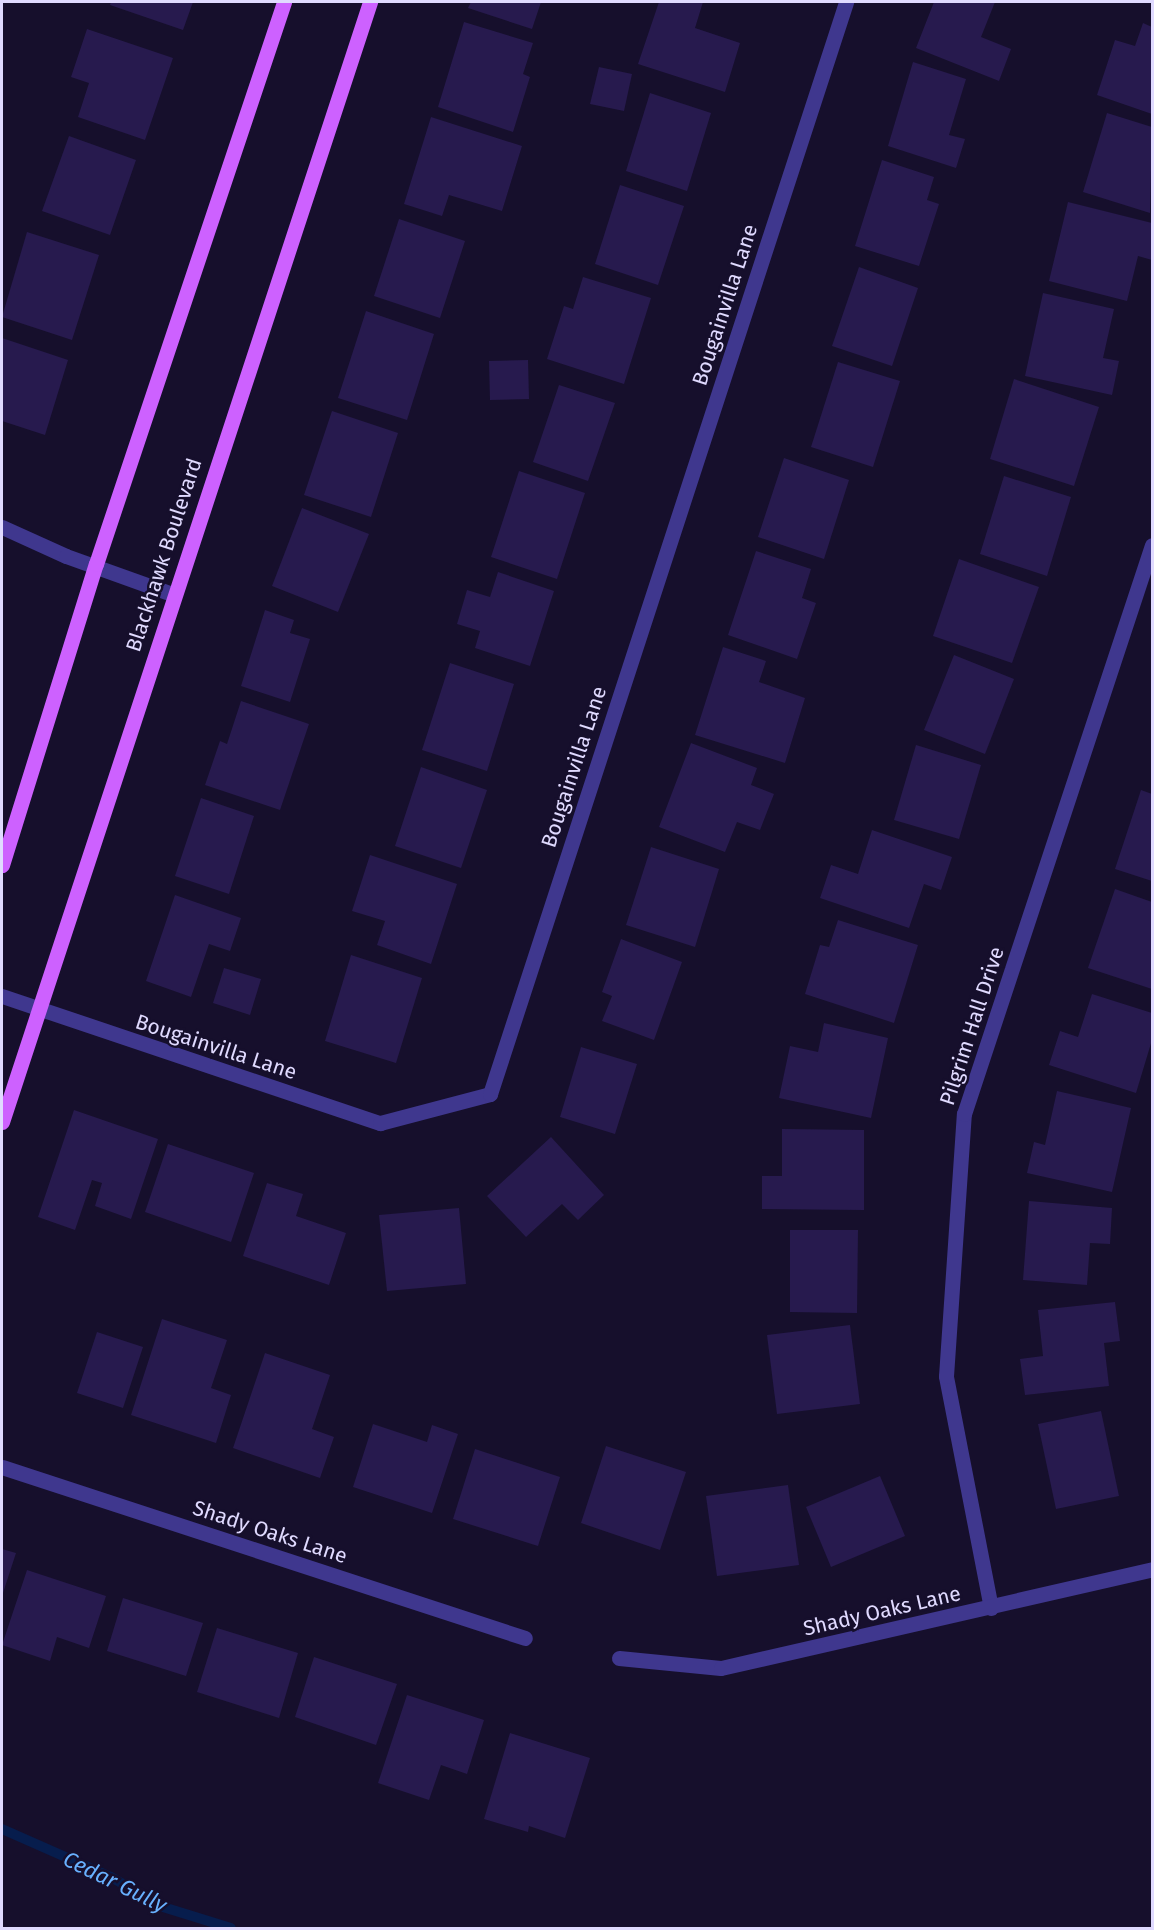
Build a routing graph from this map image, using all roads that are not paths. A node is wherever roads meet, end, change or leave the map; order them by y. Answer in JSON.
{"nodes":[{"id":1,"x":285,"y":2,"type":"edge"},
{"id":2,"x":370,"y":2,"type":"edge"},
{"id":3,"x":846,"y":2,"type":"edge"},
{"id":4,"x":2,"y":526,"type":"edge"},
{"id":5,"x":1152,"y":545,"type":"edge"},
{"id":6,"x":96,"y":564,"type":"junction"},
{"id":7,"x":172,"y":594,"type":"junction"},
{"id":8,"x":2,"y":865,"type":"edge"},
{"id":9,"x":2,"y":996,"type":"edge"},
{"id":10,"x":37,"y":1008,"type":"junction"},
{"id":11,"x":2,"y":1122,"type":"edge"},
{"id":12,"x":2,"y":1467,"type":"edge"},
{"id":13,"x":1152,"y":1569,"type":"edge"},
{"id":14,"x":991,"y":1608,"type":"junction"},
{"id":15,"x":525,"y":1638,"type":"dead end"},
{"id":16,"x":619,"y":1658,"type":"dead end"}],
"edges":[{"from":1,"to":6,"type":"main road"},
{"from":2,"to":7,"type":"main road","name":"Blackhawk Boulevard"},
{"from":3,"to":10,"type":"street","name":"Bougainvilla Lane"},
{"from":4,"to":6,"type":"street"},
{"from":5,"to":14,"type":"street","name":"Pilgrim Hall Drive"},
{"from":6,"to":7,"type":"street"},
{"from":6,"to":8,"type":"main road"},
{"from":7,"to":10,"type":"main road","name":"Blackhawk Boulevard"},
{"from":9,"to":10,"type":"street"},
{"from":10,"to":11,"type":"main road","name":"Blackhawk Boulevard"},
{"from":12,"to":15,"type":"street","name":"Shady Oaks Lane"},
{"from":13,"to":14,"type":"street","name":"Shady Oaks Lane"},
{"from":14,"to":16,"type":"street","name":"Shady Oaks Lane"}]}
